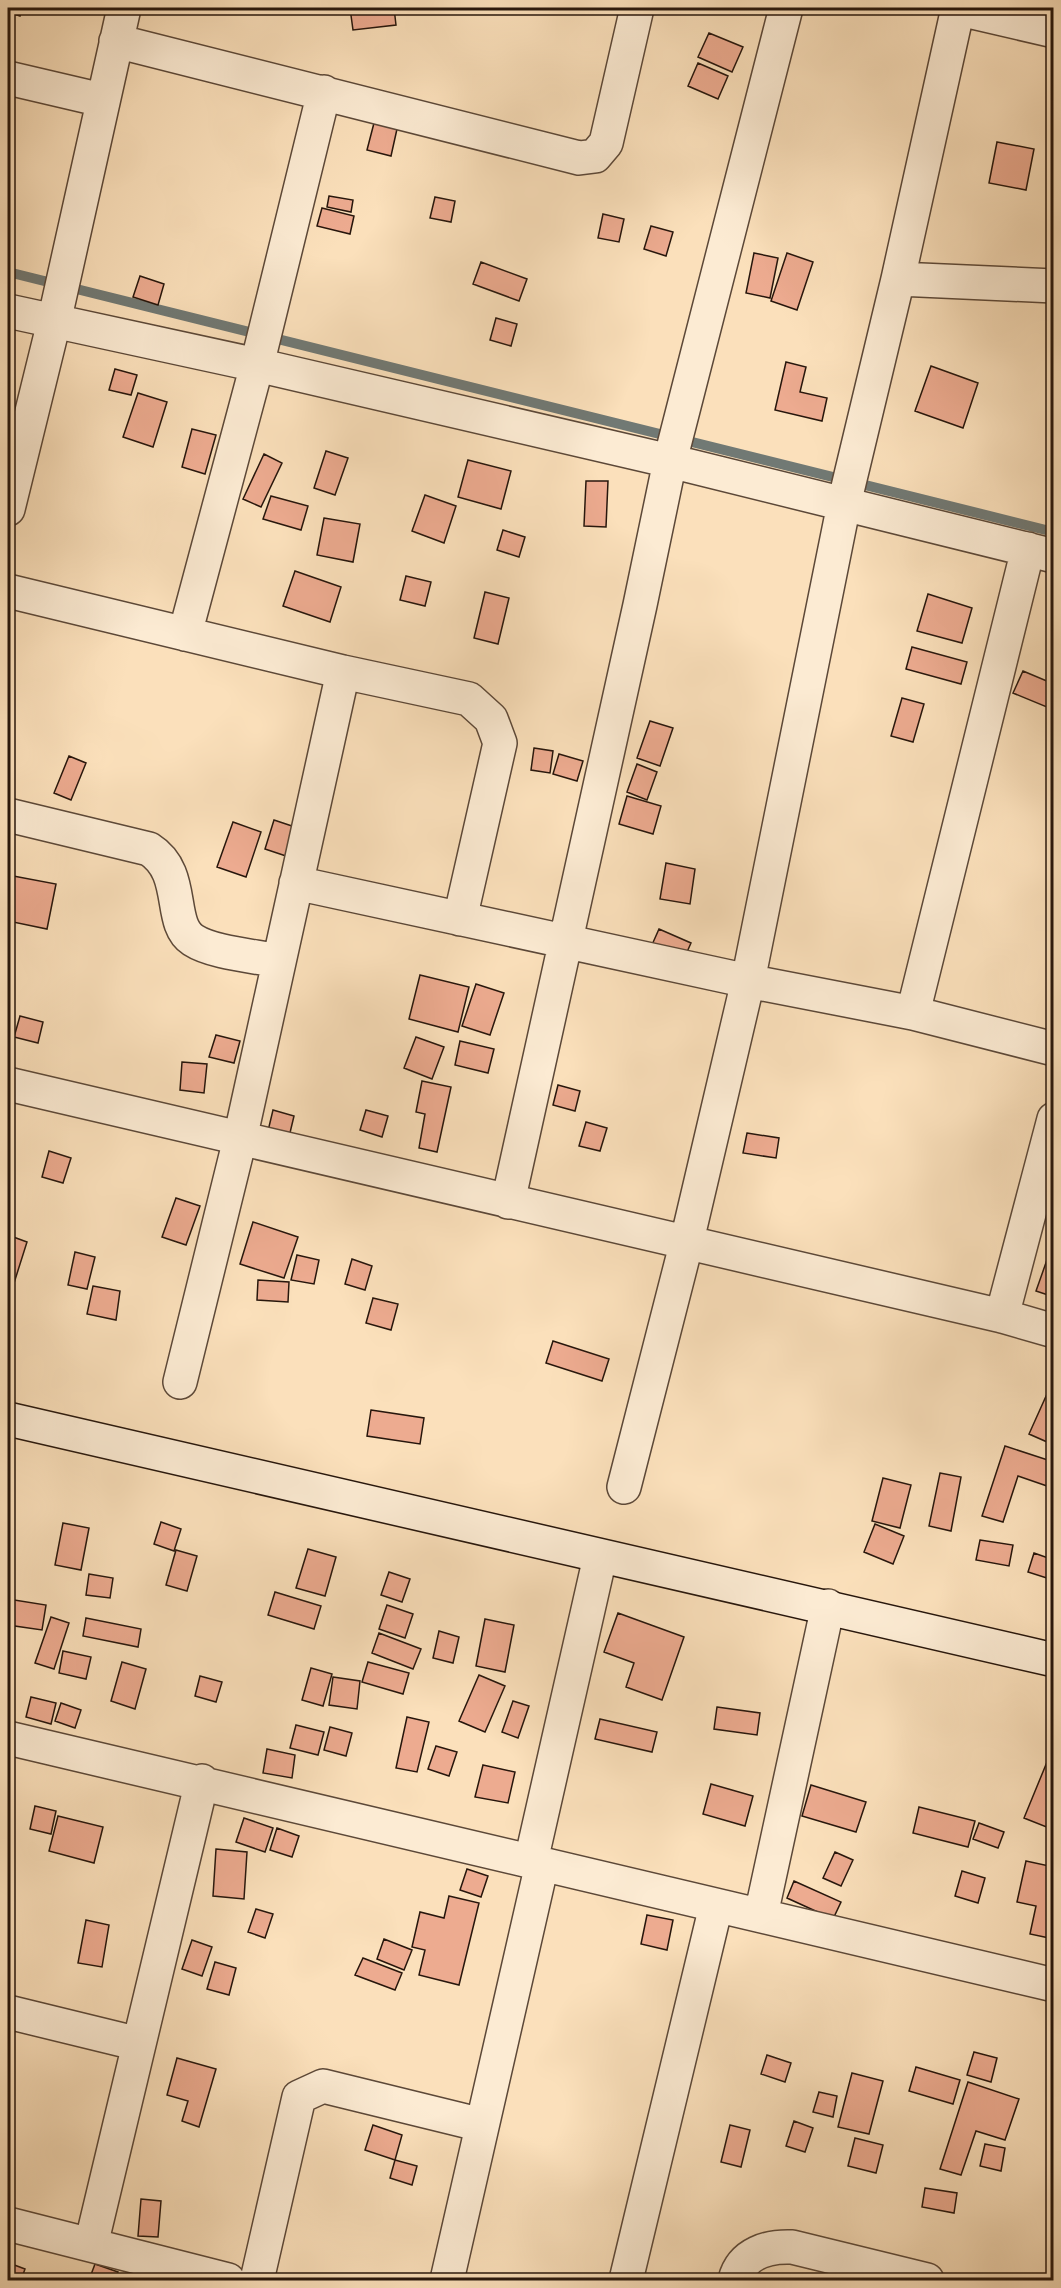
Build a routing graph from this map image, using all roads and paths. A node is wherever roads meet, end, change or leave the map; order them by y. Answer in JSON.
{"nodes":[{"id":1,"x":124,"y":8,"type":"edge"},
{"id":2,"x":637,"y":8,"type":"edge"},
{"id":3,"x":786,"y":8,"type":"edge"},
{"id":4,"x":957,"y":8,"type":"edge"},
{"id":5,"x":1053,"y":31,"type":"edge"},
{"id":6,"x":116,"y":41,"type":"junction"},
{"id":7,"x":8,"y":78,"type":"edge"},
{"id":8,"x":324,"y":92,"type":"junction"},
{"id":9,"x":102,"y":100,"type":"junction"},
{"id":10,"x":898,"y":279,"type":"junction"},
{"id":11,"x":1053,"y":286,"type":"edge"},
{"id":12,"x":8,"y":311,"type":"edge"},
{"id":13,"x":54,"y":322,"type":"junction"},
{"id":14,"x":257,"y":365,"type":"junction"},
{"id":15,"x":670,"y":461,"type":"junction"},
{"id":16,"x":844,"y":504,"type":"junction"},
{"id":17,"x":8,"y":509,"type":"edge"},
{"id":18,"x":1041,"y":553,"type":"edge"},
{"id":19,"x":8,"y":591,"type":"edge"},
{"id":20,"x":185,"y":634,"type":"junction"},
{"id":21,"x":343,"y":672,"type":"junction"},
{"id":22,"x":8,"y":815,"type":"edge"},
{"id":23,"x":296,"y":884,"type":"junction"},
{"id":24,"x":460,"y":920,"type":"junction"},
{"id":25,"x":564,"y":942,"type":"junction"},
{"id":26,"x":279,"y":961,"type":"junction"},
{"id":27,"x":748,"y":981,"type":"junction"},
{"id":28,"x":913,"y":1013,"type":"junction"},
{"id":29,"x":1053,"y":1049,"type":"edge"},
{"id":30,"x":8,"y":1084,"type":"edge"},
{"id":31,"x":1053,"y":1119,"type":"edge"},
{"id":32,"x":240,"y":1139,"type":"junction"},
{"id":33,"x":508,"y":1202,"type":"junction"},
{"id":34,"x":686,"y":1245,"type":"junction"},
{"id":35,"x":1002,"y":1316,"type":"junction"},
{"id":36,"x":1053,"y":1331,"type":"edge"},
{"id":37,"x":180,"y":1382,"type":"dead end"},
{"id":38,"x":8,"y":1419,"type":"edge"},
{"id":39,"x":624,"y":1487,"type":"dead end"},
{"id":40,"x":600,"y":1557,"type":"junction"},
{"id":41,"x":828,"y":1606,"type":"junction"},
{"id":42,"x":1053,"y":1660,"type":"edge"},
{"id":43,"x":8,"y":1738,"type":"edge"},
{"id":44,"x":202,"y":1781,"type":"junction"},
{"id":45,"x":537,"y":1862,"type":"junction"},
{"id":46,"x":716,"y":1906,"type":"junction"},
{"id":47,"x":761,"y":1915,"type":"junction"},
{"id":48,"x":1053,"y":1985,"type":"edge"},
{"id":49,"x":8,"y":2012,"type":"edge"},
{"id":50,"x":139,"y":2044,"type":"junction"},
{"id":51,"x":482,"y":2125,"type":"junction"},
{"id":52,"x":8,"y":2224,"type":"edge"},
{"id":53,"x":91,"y":2245,"type":"junction"},
{"id":54,"x":887,"y":2276,"type":"edge"},
{"id":55,"x":228,"y":2280,"type":"edge"},
{"id":56,"x":256,"y":2280,"type":"edge"},
{"id":57,"x":447,"y":2280,"type":"edge"},
{"id":58,"x":626,"y":2280,"type":"edge"},
{"id":59,"x":735,"y":2280,"type":"edge"},
{"id":60,"x":927,"y":2280,"type":"edge"}],
"edges":[{"from":1,"to":6,"type":"street"},
{"from":2,"to":8,"type":"street"},
{"from":3,"to":15,"type":"street"},
{"from":4,"to":5,"type":"street"},
{"from":4,"to":10,"type":"street"},
{"from":6,"to":8,"type":"street"},
{"from":6,"to":9,"type":"street"},
{"from":7,"to":9,"type":"street"},
{"from":8,"to":14,"type":"street"},
{"from":9,"to":13,"type":"street"},
{"from":10,"to":11,"type":"street"},
{"from":10,"to":16,"type":"street"},
{"from":12,"to":13,"type":"street"},
{"from":13,"to":14,"type":"street"},
{"from":13,"to":17,"type":"street"},
{"from":14,"to":15,"type":"street"},
{"from":14,"to":20,"type":"street"},
{"from":15,"to":16,"type":"street"},
{"from":15,"to":25,"type":"street"},
{"from":16,"to":18,"type":"street"},
{"from":16,"to":27,"type":"street"},
{"from":18,"to":28,"type":"street"},
{"from":19,"to":20,"type":"street"},
{"from":20,"to":21,"type":"street"},
{"from":21,"to":23,"type":"street"},
{"from":21,"to":24,"type":"street"},
{"from":22,"to":26,"type":"street"},
{"from":23,"to":24,"type":"street"},
{"from":23,"to":26,"type":"street"},
{"from":24,"to":25,"type":"street"},
{"from":25,"to":27,"type":"street"},
{"from":25,"to":33,"type":"street"},
{"from":26,"to":32,"type":"street"},
{"from":27,"to":28,"type":"street"},
{"from":27,"to":34,"type":"street"},
{"from":28,"to":29,"type":"street"},
{"from":30,"to":32,"type":"street"},
{"from":31,"to":35,"type":"street"},
{"from":32,"to":33,"type":"street"},
{"from":32,"to":37,"type":"street"},
{"from":33,"to":34,"type":"street"},
{"from":34,"to":35,"type":"street"},
{"from":34,"to":39,"type":"street"},
{"from":35,"to":36,"type":"street"},
{"from":38,"to":40,"type":"street"},
{"from":40,"to":41,"type":"street"},
{"from":40,"to":45,"type":"street"},
{"from":41,"to":42,"type":"street"},
{"from":41,"to":47,"type":"street"},
{"from":43,"to":44,"type":"street"},
{"from":44,"to":45,"type":"street"},
{"from":44,"to":50,"type":"street"},
{"from":45,"to":46,"type":"street"},
{"from":45,"to":51,"type":"street"},
{"from":46,"to":47,"type":"street"},
{"from":46,"to":58,"type":"street"},
{"from":47,"to":48,"type":"street"},
{"from":49,"to":50,"type":"street"},
{"from":50,"to":53,"type":"street"},
{"from":51,"to":56,"type":"street"},
{"from":51,"to":57,"type":"street"},
{"from":52,"to":53,"type":"street"},
{"from":53,"to":55,"type":"street"},
{"from":54,"to":59,"type":"street"},
{"from":54,"to":60,"type":"street"}]}
